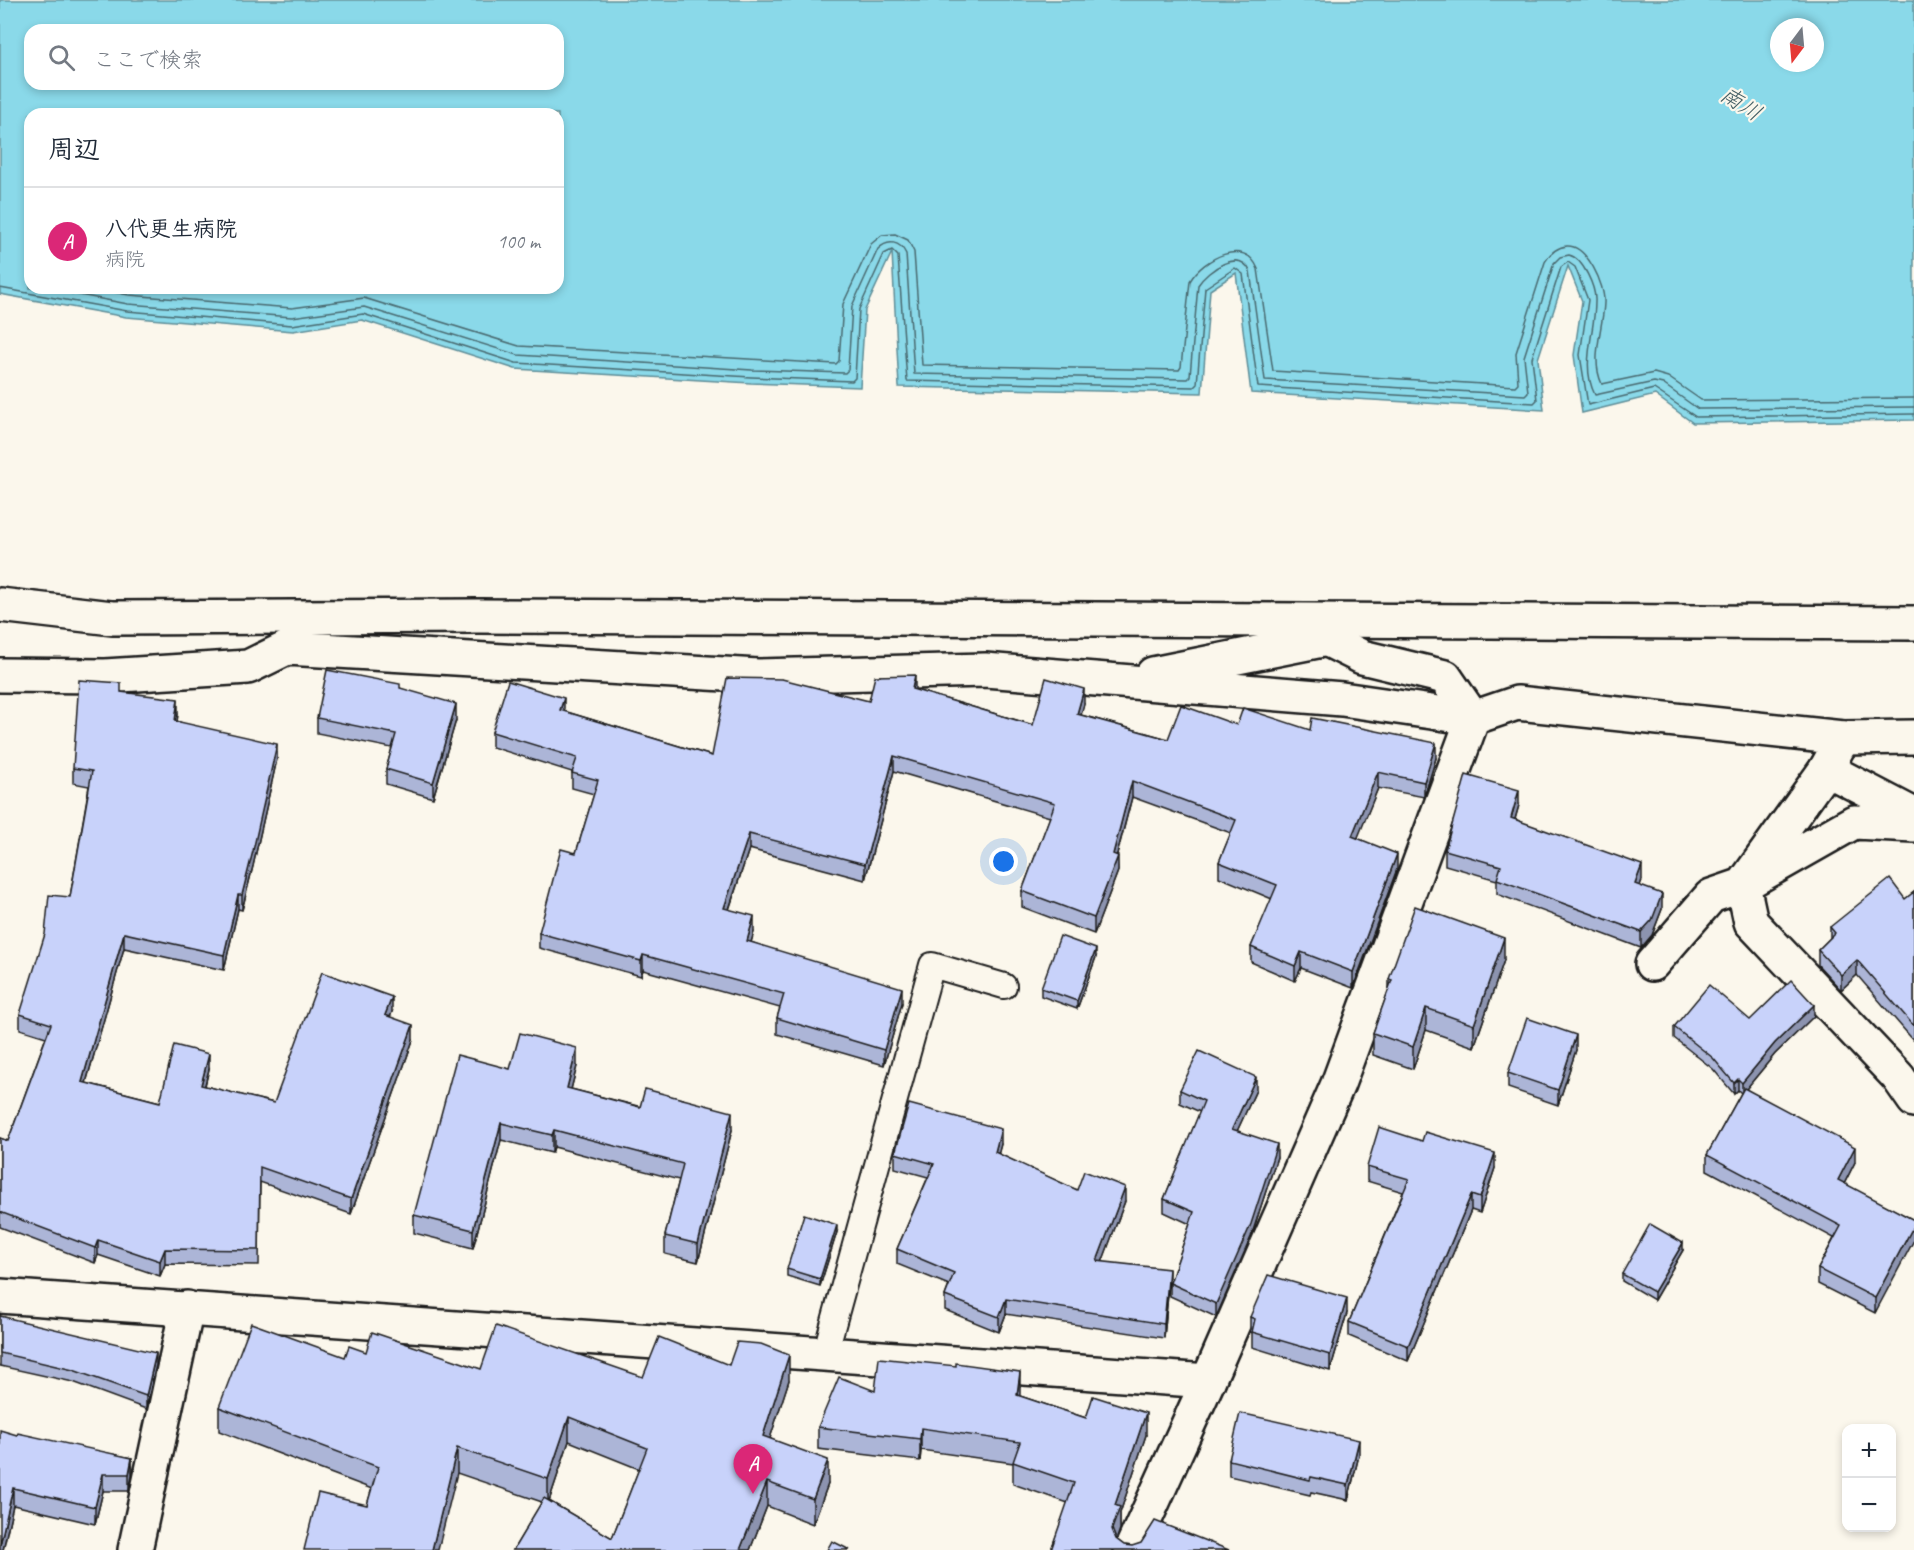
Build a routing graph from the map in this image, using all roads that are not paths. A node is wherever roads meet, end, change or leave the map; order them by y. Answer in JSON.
{"nodes":[{"id":1,"x":0,"y":605,"type":"edge"},
{"id":2,"x":1287,"y":620,"type":"junction"},
{"id":3,"x":1914,"y":623,"type":"edge"},
{"id":4,"x":1327,"y":639,"type":"junction"},
{"id":5,"x":0,"y":675,"type":"edge"},
{"id":6,"x":1112,"y":682,"type":"junction"},
{"id":7,"x":1473,"y":718,"type":"junction"},
{"id":8,"x":1914,"y":737,"type":"edge"},
{"id":9,"x":1843,"y":738,"type":"junction"},
{"id":10,"x":1826,"y":769,"type":"junction"},
{"id":11,"x":1914,"y":815,"type":"edge"},
{"id":12,"x":1914,"y":825,"type":"edge"},
{"id":13,"x":1743,"y":885,"type":"junction"},
{"id":14,"x":1652,"y":964,"type":"dead end"},
{"id":15,"x":1004,"y":986,"type":"dead end"},
{"id":16,"x":1914,"y":1100,"type":"edge"},
{"id":17,"x":0,"y":1296,"type":"edge"},
{"id":18,"x":187,"y":1308,"type":"junction"},
{"id":19,"x":825,"y":1354,"type":"junction"},
{"id":20,"x":1208,"y":1381,"type":"junction"},
{"id":21,"x":135,"y":1550,"type":"edge"},
{"id":22,"x":1131,"y":1550,"type":"edge"}],
"edges":[{"from":1,"to":2,"type":"street"},
{"from":2,"to":3,"type":"street"},
{"from":2,"to":4,"type":"street"},
{"from":4,"to":6,"type":"street"},
{"from":4,"to":7,"type":"street"},
{"from":5,"to":6,"type":"street"},
{"from":6,"to":7,"type":"street"},
{"from":7,"to":9,"type":"street"},
{"from":7,"to":20,"type":"street"},
{"from":8,"to":9,"type":"street"},
{"from":9,"to":10,"type":"street"},
{"from":10,"to":11,"type":"street"},
{"from":10,"to":13,"type":"street"},
{"from":12,"to":13,"type":"street"},
{"from":13,"to":14,"type":"street"},
{"from":13,"to":16,"type":"street"},
{"from":15,"to":19,"type":"lane"},
{"from":17,"to":18,"type":"street"},
{"from":18,"to":19,"type":"street"},
{"from":18,"to":21,"type":"street"},
{"from":19,"to":20,"type":"street"},
{"from":20,"to":22,"type":"street"}]}
